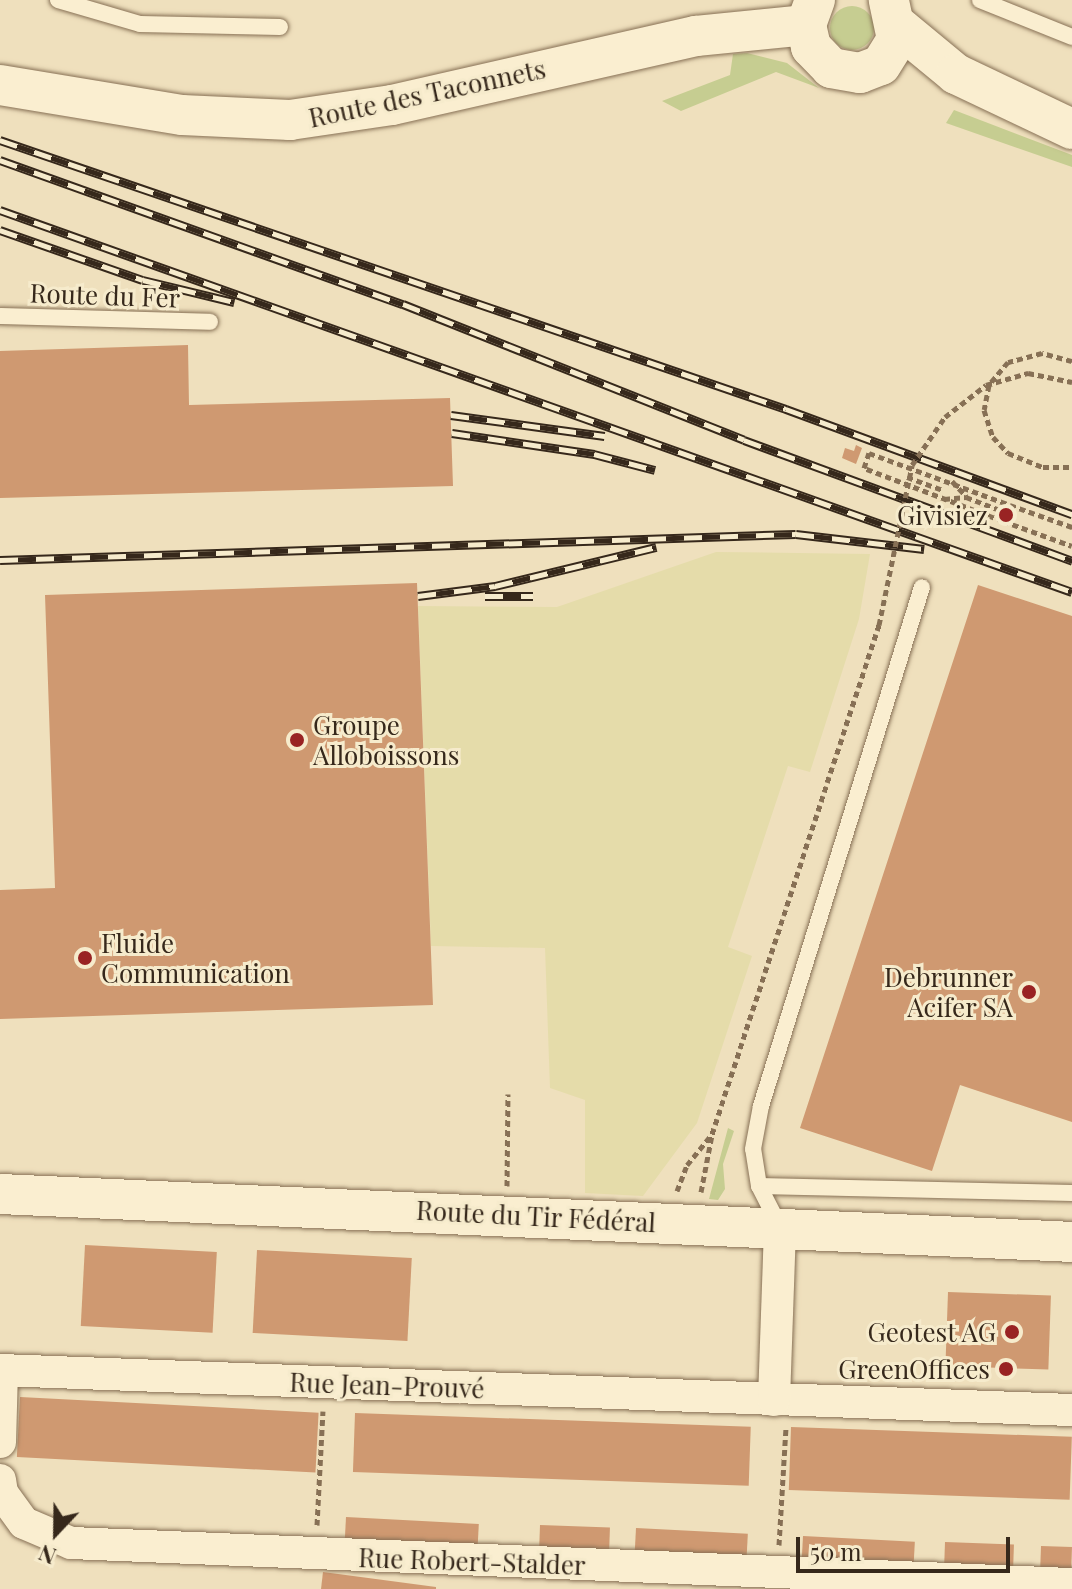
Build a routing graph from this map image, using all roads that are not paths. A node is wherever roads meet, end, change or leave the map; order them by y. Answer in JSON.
{"nodes":[{"id":1,"x":58,"y":0,"type":"edge"},
{"id":2,"x":980,"y":0,"type":"edge"},
{"id":3,"x":810,"y":12,"type":"edge"},
{"id":4,"x":894,"y":14,"type":"edge"},
{"id":5,"x":280,"y":27,"type":"dead end"},
{"id":6,"x":1072,"y":37,"type":"edge"},
{"id":7,"x":881,"y":65,"type":"junction"},
{"id":8,"x":0,"y":85,"type":"edge"},
{"id":9,"x":985,"y":91,"type":"junction"},
{"id":10,"x":1072,"y":129,"type":"edge"},
{"id":11,"x":0,"y":316,"type":"edge"},
{"id":12,"x":210,"y":322,"type":"dead end"},
{"id":13,"x":922,"y":587,"type":"dead end"},
{"id":14,"x":759,"y":1186,"type":"junction"},
{"id":15,"x":1072,"y":1193,"type":"edge"},
{"id":16,"x":0,"y":1194,"type":"edge"},
{"id":17,"x":780,"y":1226,"type":"junction"},
{"id":18,"x":1072,"y":1242,"type":"edge"},
{"id":19,"x":1,"y":1370,"type":"edge"},
{"id":20,"x":780,"y":1409,"type":"junction"},
{"id":21,"x":1072,"y":1410,"type":"edge"},
{"id":22,"x":0,"y":1442,"type":"edge"},
{"id":23,"x":0,"y":1480,"type":"edge"},
{"id":24,"x":1072,"y":1584,"type":"edge"}],
"edges":[{"from":1,"to":5,"type":"lane"},
{"from":2,"to":6,"type":"lane"},
{"from":3,"to":7,"type":"street"},
{"from":3,"to":8,"type":"street","name":"Route des Taconnets"},
{"from":4,"to":7,"type":"street"},
{"from":4,"to":9,"type":"street"},
{"from":7,"to":9,"type":"street"},
{"from":9,"to":10,"type":"street"},
{"from":11,"to":12,"type":"lane","name":"Route du Fer"},
{"from":13,"to":14,"type":"lane"},
{"from":14,"to":15,"type":"lane"},
{"from":14,"to":17,"type":"lane"},
{"from":16,"to":17,"type":"street","name":"Route du Tir Fédéral"},
{"from":17,"to":18,"type":"street","name":"Route du Tir Fédéral"},
{"from":17,"to":20,"type":"street"},
{"from":19,"to":20,"type":"street","name":"Rue Jean-Prouvé"},
{"from":19,"to":22,"type":"street"},
{"from":20,"to":21,"type":"street","name":"Rue Jean-Prouvé"},
{"from":23,"to":24,"type":"street","name":"Rue Robert-Stalder"}]}
